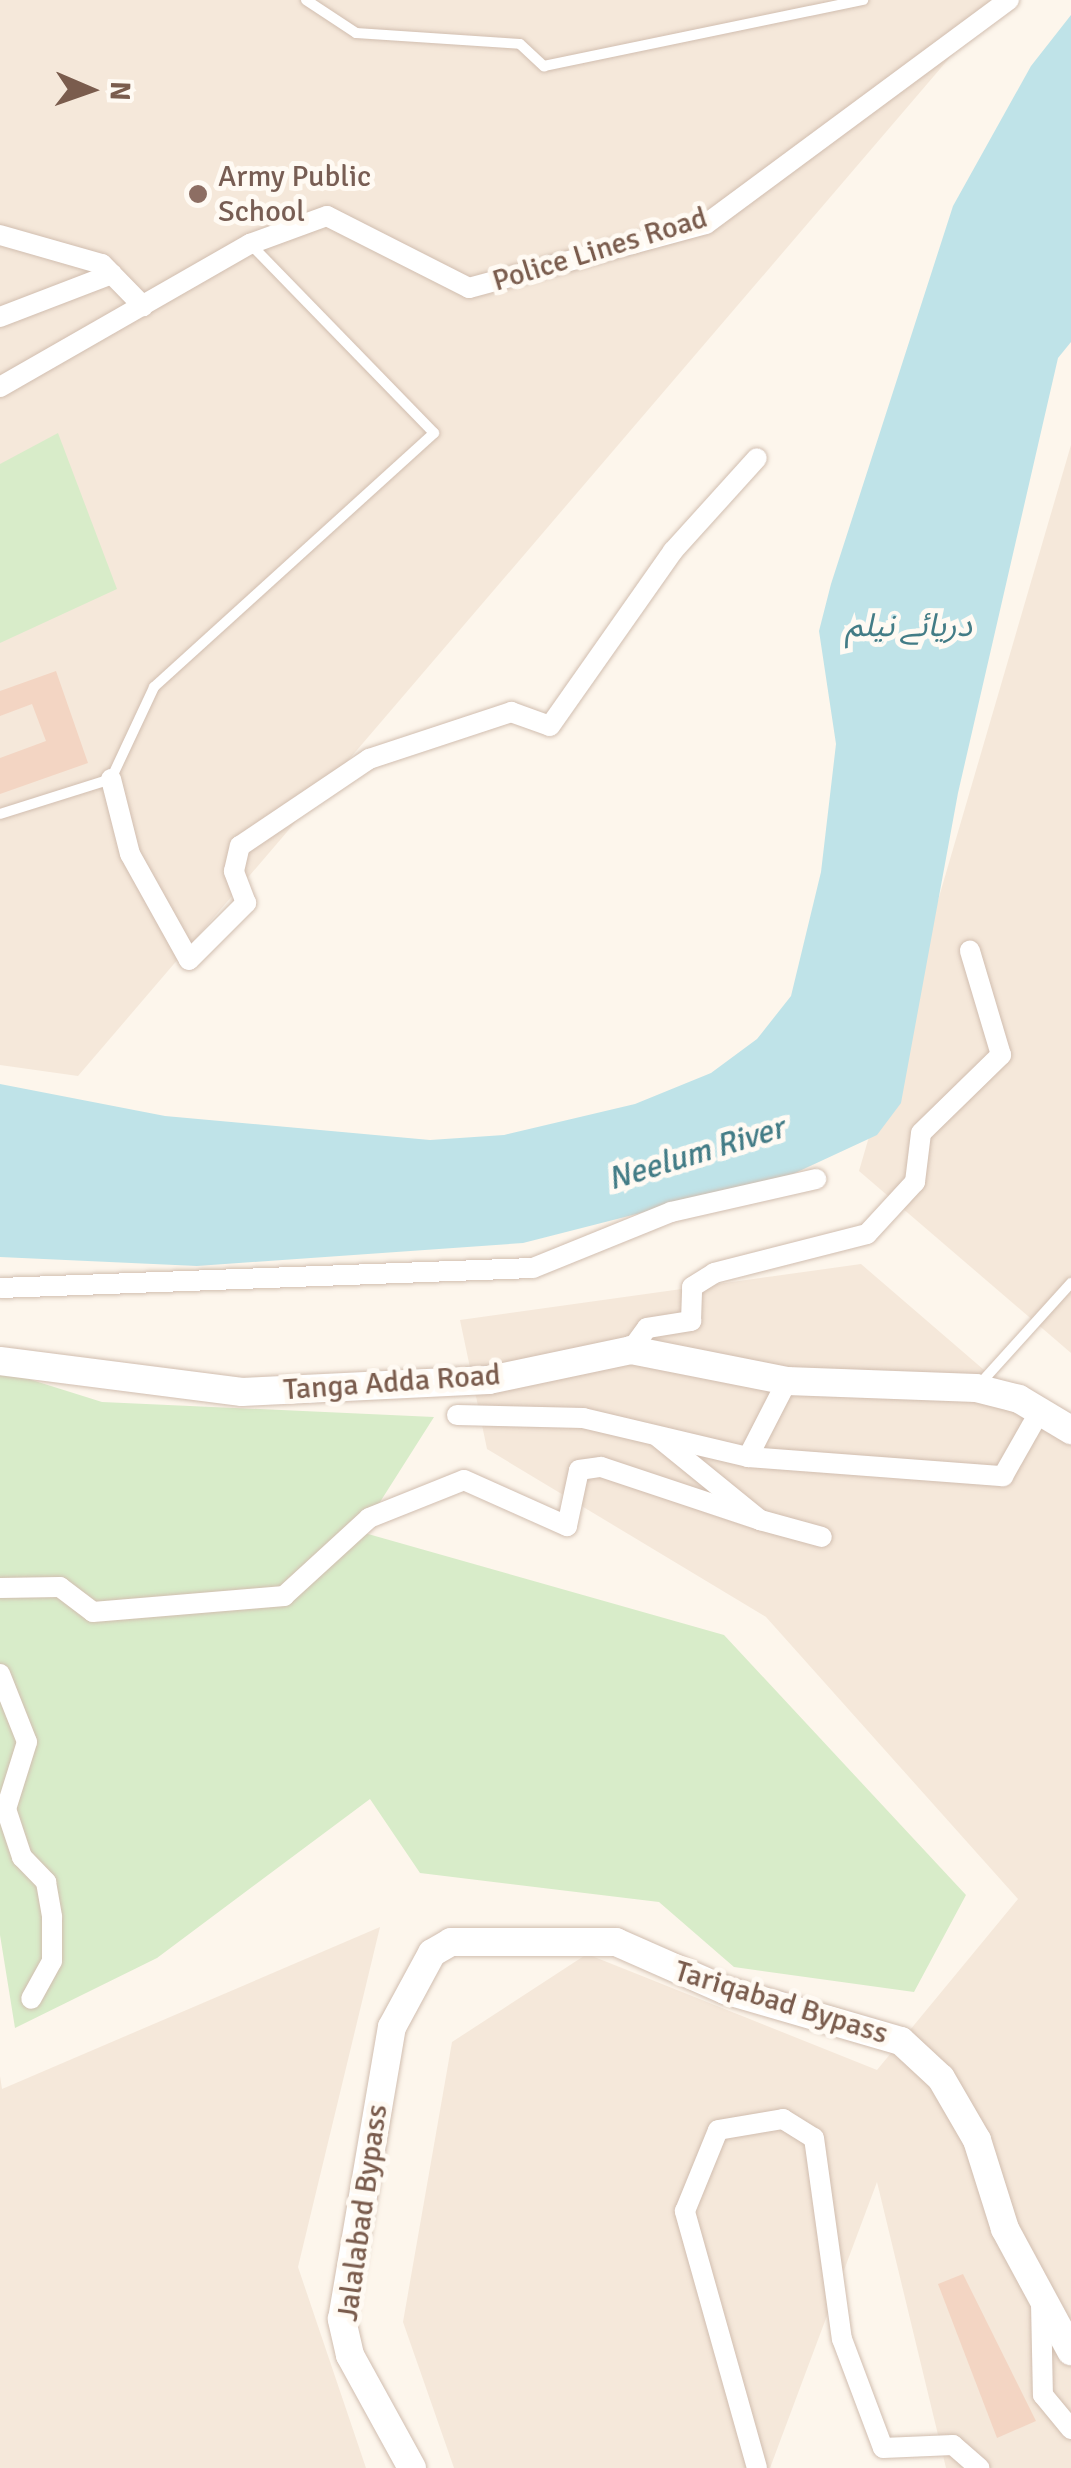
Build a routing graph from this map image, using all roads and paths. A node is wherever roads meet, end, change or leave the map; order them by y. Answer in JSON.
{"nodes":[{"id":1,"x":306,"y":0,"type":"edge"},
{"id":2,"x":863,"y":0,"type":"edge"},
{"id":3,"x":1010,"y":0,"type":"edge"},
{"id":4,"x":0,"y":235,"type":"edge"},
{"id":5,"x":250,"y":244,"type":"junction"},
{"id":6,"x":112,"y":274,"type":"junction"},
{"id":7,"x":142,"y":306,"type":"junction"},
{"id":8,"x":0,"y":316,"type":"edge"},
{"id":9,"x":0,"y":388,"type":"edge"},
{"id":10,"x":757,"y":458,"type":"dead end"},
{"id":11,"x":111,"y":778,"type":"junction"},
{"id":12,"x":0,"y":814,"type":"edge"},
{"id":13,"x":970,"y":951,"type":"dead end"},
{"id":14,"x":816,"y":1179,"type":"dead end"},
{"id":15,"x":1071,"y":1283,"type":"edge"},
{"id":16,"x":0,"y":1288,"type":"edge"},
{"id":17,"x":631,"y":1350,"type":"junction"},
{"id":18,"x":0,"y":1360,"type":"edge"},
{"id":19,"x":787,"y":1381,"type":"junction"},
{"id":20,"x":976,"y":1388,"type":"junction"},
{"id":21,"x":1040,"y":1411,"type":"junction"},
{"id":22,"x":457,"y":1415,"type":"dead end"},
{"id":23,"x":1071,"y":1430,"type":"edge"},
{"id":24,"x":653,"y":1433,"type":"junction"},
{"id":25,"x":748,"y":1457,"type":"junction"},
{"id":26,"x":760,"y":1520,"type":"junction"},
{"id":27,"x":822,"y":1537,"type":"dead end"},
{"id":28,"x":0,"y":1588,"type":"edge"},
{"id":29,"x":0,"y":1674,"type":"edge"},
{"id":30,"x":432,"y":1953,"type":"joint"},
{"id":31,"x":31,"y":1999,"type":"dead end"},
{"id":32,"x":1041,"y":2303,"type":"junction"},
{"id":33,"x":1071,"y":2351,"type":"edge"},
{"id":34,"x":1071,"y":2429,"type":"edge"},
{"id":35,"x":412,"y":2468,"type":"edge"},
{"id":36,"x":757,"y":2468,"type":"edge"},
{"id":37,"x":979,"y":2468,"type":"edge"}],
"edges":[{"from":1,"to":2,"type":"lane"},
{"from":3,"to":5,"type":"street","name":"Police Lines Road"},
{"from":4,"to":6,"type":"street"},
{"from":5,"to":7,"type":"street","name":"Police Lines Road"},
{"from":5,"to":11,"type":"lane"},
{"from":6,"to":7,"type":"street"},
{"from":6,"to":8,"type":"street"},
{"from":7,"to":9,"type":"street","name":"Police Lines Road"},
{"from":10,"to":11,"type":"street"},
{"from":11,"to":12,"type":"lane"},
{"from":13,"to":17,"type":"street"},
{"from":14,"to":16,"type":"street"},
{"from":15,"to":20,"type":"lane"},
{"from":17,"to":18,"type":"street","name":"Tanga Adda Road"},
{"from":17,"to":19,"type":"street","name":"Tanga Adda Road"},
{"from":19,"to":20,"type":"street","name":"Tanga Adda Road"},
{"from":19,"to":25,"type":"street"},
{"from":20,"to":21,"type":"street","name":"Tanga Adda Road"},
{"from":21,"to":23,"type":"street","name":"Tanga Adda Road"},
{"from":21,"to":25,"type":"street"},
{"from":22,"to":24,"type":"street"},
{"from":24,"to":25,"type":"street"},
{"from":24,"to":26,"type":"street"},
{"from":26,"to":27,"type":"street"},
{"from":26,"to":28,"type":"street"},
{"from":29,"to":31,"type":"street"},
{"from":30,"to":32,"type":"street","name":"Tariqabad Bypass"},
{"from":30,"to":35,"type":"street","name":"Jalalabad Bypass"},
{"from":32,"to":33,"type":"street","name":"Tariqabad Bypass"},
{"from":32,"to":34,"type":"street"},
{"from":36,"to":37,"type":"street"}]}
